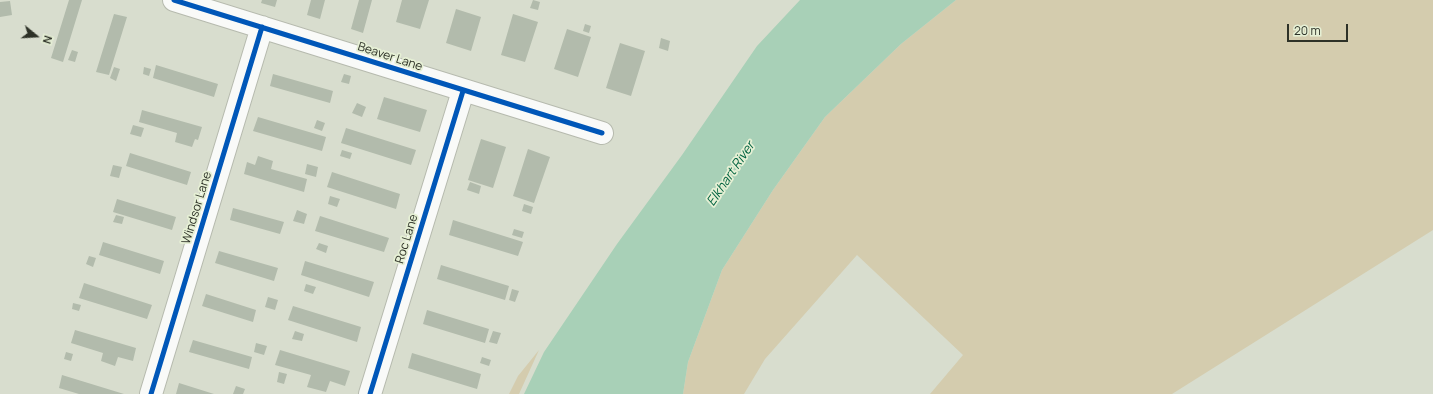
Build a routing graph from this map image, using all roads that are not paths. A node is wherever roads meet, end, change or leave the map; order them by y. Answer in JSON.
{"nodes":[{"id":1,"x":174,"y":0,"type":"edge"},
{"id":2,"x":262,"y":27,"type":"junction"},
{"id":3,"x":463,"y":90,"type":"junction"},
{"id":4,"x":602,"y":132,"type":"dead end"},
{"id":5,"x":151,"y":394,"type":"edge"},
{"id":6,"x":370,"y":394,"type":"edge"}],
"edges":[{"from":1,"to":2,"type":"street","name":"Beaver Lane"},
{"from":2,"to":3,"type":"street","name":"Beaver Lane"},
{"from":2,"to":5,"type":"street","name":"Windsor Lane"},
{"from":3,"to":4,"type":"street","name":"Beaver Lane"},
{"from":3,"to":6,"type":"street","name":"Roc Lane"}]}
